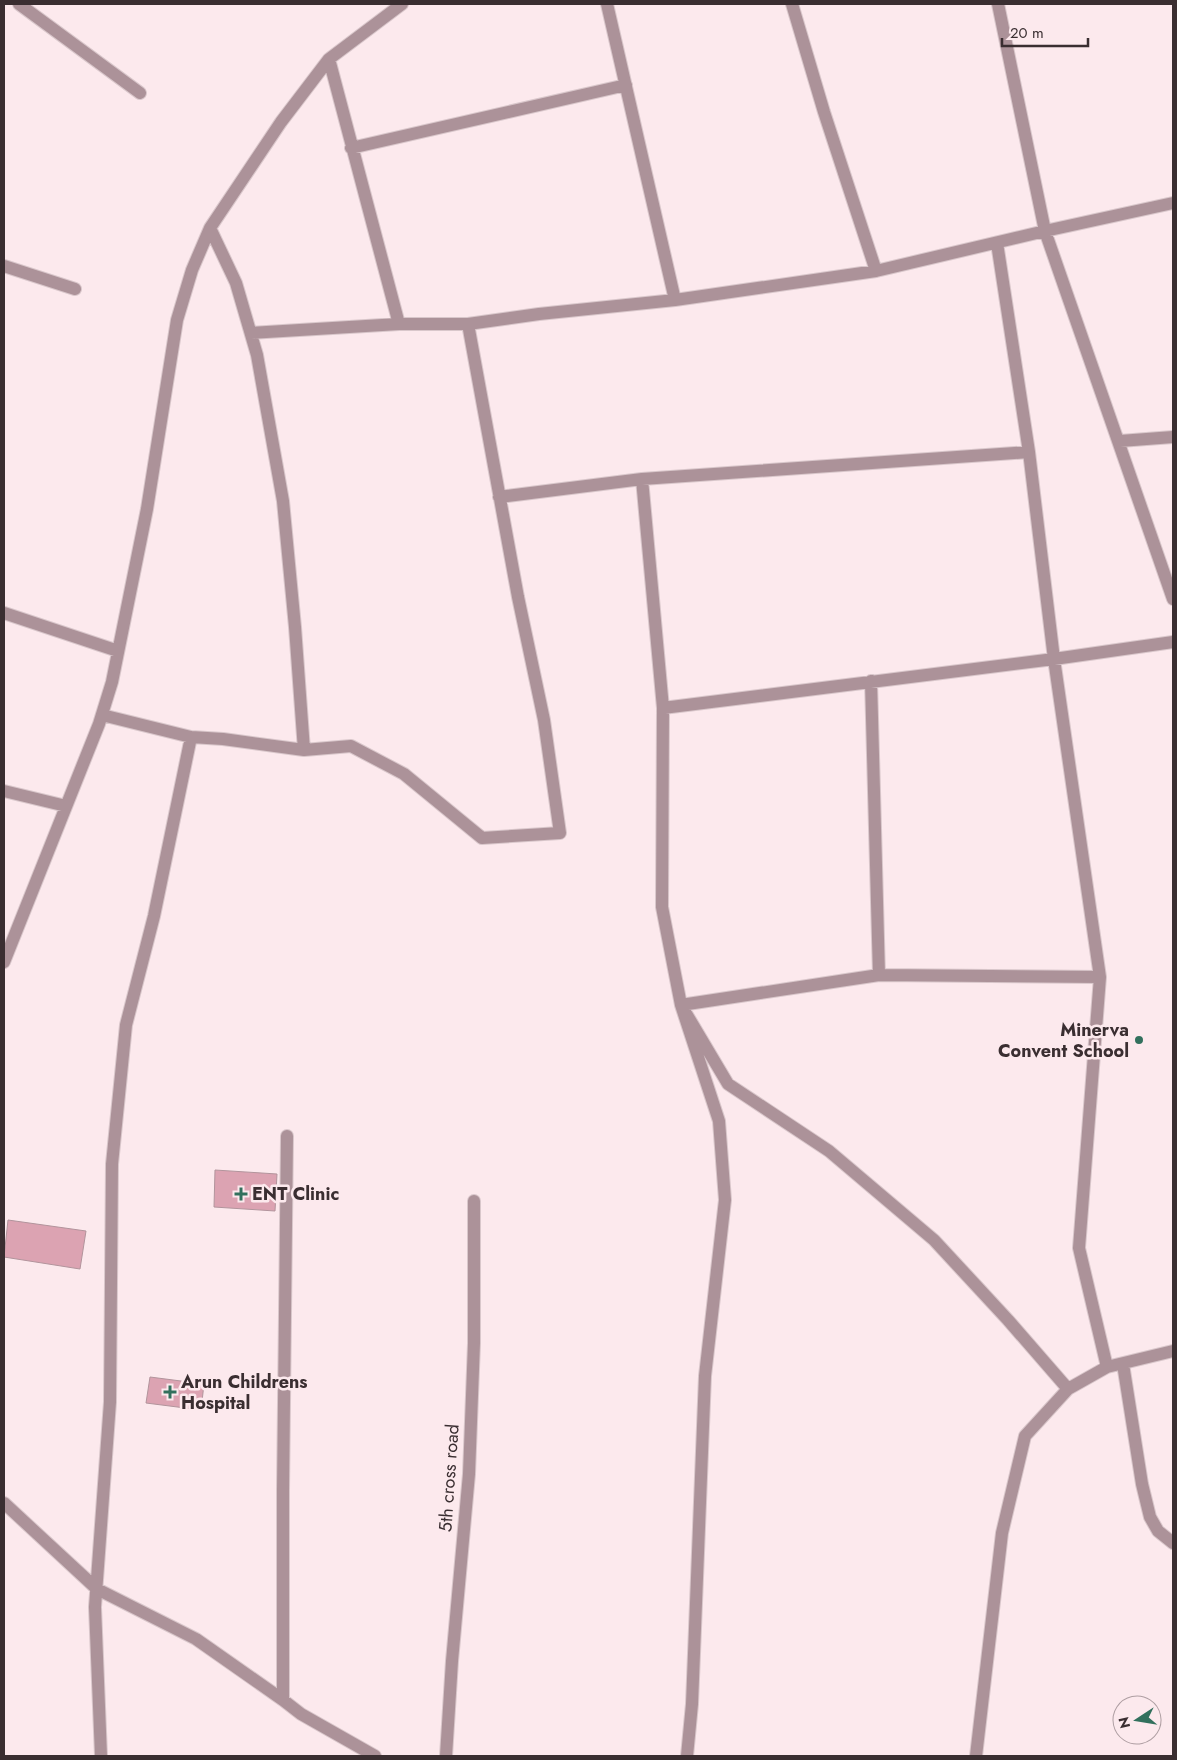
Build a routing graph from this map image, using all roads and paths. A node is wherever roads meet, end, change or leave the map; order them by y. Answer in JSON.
{"nodes":[{"id":1,"x":19,"y":4,"type":"edge"},
{"id":2,"x":402,"y":4,"type":"edge"},
{"id":3,"x":607,"y":4,"type":"edge"},
{"id":4,"x":792,"y":4,"type":"edge"},
{"id":5,"x":998,"y":4,"type":"edge"},
{"id":6,"x":328,"y":59,"type":"junction"},
{"id":7,"x":626,"y":86,"type":"junction"},
{"id":8,"x":140,"y":92,"type":"dead end"},
{"id":9,"x":351,"y":148,"type":"junction"},
{"id":10,"x":1173,"y":203,"type":"edge"},
{"id":11,"x":210,"y":228,"type":"junction"},
{"id":12,"x":1046,"y":231,"type":"junction"},
{"id":13,"x":997,"y":242,"type":"junction"},
{"id":14,"x":4,"y":266,"type":"edge"},
{"id":15,"x":876,"y":271,"type":"junction"},
{"id":16,"x":75,"y":289,"type":"dead end"},
{"id":17,"x":675,"y":300,"type":"junction"},
{"id":18,"x":398,"y":324,"type":"junction"},
{"id":19,"x":468,"y":324,"type":"junction"},
{"id":20,"x":251,"y":333,"type":"junction"},
{"id":21,"x":1173,"y":437,"type":"edge"},
{"id":22,"x":1120,"y":441,"type":"junction"},
{"id":23,"x":1029,"y":452,"type":"junction"},
{"id":24,"x":642,"y":479,"type":"junction"},
{"id":25,"x":500,"y":497,"type":"junction"},
{"id":26,"x":1173,"y":599,"type":"edge"},
{"id":27,"x":4,"y":613,"type":"edge"},
{"id":28,"x":1173,"y":642,"type":"edge"},
{"id":29,"x":118,"y":651,"type":"junction"},
{"id":30,"x":1054,"y":659,"type":"junction"},
{"id":31,"x":871,"y":681,"type":"junction"},
{"id":32,"x":663,"y":708,"type":"junction"},
{"id":33,"x":101,"y":719,"type":"junction"},
{"id":34,"x":191,"y":737,"type":"junction"},
{"id":35,"x":304,"y":750,"type":"junction"},
{"id":36,"x":4,"y":790,"type":"edge"},
{"id":37,"x":66,"y":806,"type":"junction"},
{"id":38,"x":4,"y":962,"type":"edge"},
{"id":39,"x":879,"y":975,"type":"junction"},
{"id":40,"x":1100,"y":977,"type":"junction"},
{"id":41,"x":681,"y":1005,"type":"junction"},
{"id":42,"x":287,"y":1136,"type":"dead end"},
{"id":43,"x":474,"y":1201,"type":"dead end"},
{"id":44,"x":1173,"y":1351,"type":"edge"},
{"id":45,"x":1122,"y":1364,"type":"junction"},
{"id":46,"x":1107,"y":1367,"type":"junction"},
{"id":47,"x":1068,"y":1388,"type":"junction"},
{"id":48,"x":4,"y":1503,"type":"edge"},
{"id":49,"x":1173,"y":1543,"type":"edge"},
{"id":50,"x":97,"y":1589,"type":"junction"},
{"id":51,"x":283,"y":1700,"type":"junction"},
{"id":52,"x":101,"y":1756,"type":"edge"},
{"id":53,"x":375,"y":1756,"type":"edge"},
{"id":54,"x":446,"y":1756,"type":"edge"},
{"id":55,"x":687,"y":1756,"type":"edge"},
{"id":56,"x":976,"y":1756,"type":"edge"}],
"edges":[{"from":1,"to":8,"type":"street"},
{"from":2,"to":6,"type":"street"},
{"from":3,"to":7,"type":"street"},
{"from":4,"to":15,"type":"street"},
{"from":5,"to":12,"type":"street"},
{"from":6,"to":9,"type":"street"},
{"from":6,"to":11,"type":"street"},
{"from":7,"to":9,"type":"street"},
{"from":7,"to":17,"type":"street"},
{"from":9,"to":18,"type":"street"},
{"from":10,"to":12,"type":"street"},
{"from":11,"to":20,"type":"street"},
{"from":11,"to":29,"type":"street"},
{"from":12,"to":13,"type":"street"},
{"from":12,"to":22,"type":"street"},
{"from":13,"to":15,"type":"street"},
{"from":13,"to":23,"type":"street"},
{"from":14,"to":16,"type":"street"},
{"from":15,"to":17,"type":"street"},
{"from":17,"to":19,"type":"street"},
{"from":18,"to":19,"type":"street"},
{"from":18,"to":20,"type":"street"},
{"from":19,"to":25,"type":"street"},
{"from":20,"to":35,"type":"street"},
{"from":21,"to":22,"type":"street"},
{"from":22,"to":26,"type":"street"},
{"from":23,"to":24,"type":"street"},
{"from":23,"to":30,"type":"street"},
{"from":24,"to":25,"type":"street"},
{"from":24,"to":32,"type":"street"},
{"from":25,"to":35,"type":"street"},
{"from":27,"to":29,"type":"street"},
{"from":28,"to":30,"type":"street"},
{"from":29,"to":33,"type":"street"},
{"from":30,"to":31,"type":"street"},
{"from":30,"to":40,"type":"street"},
{"from":31,"to":32,"type":"street"},
{"from":31,"to":39,"type":"street"},
{"from":32,"to":41,"type":"street"},
{"from":33,"to":34,"type":"street"},
{"from":33,"to":37,"type":"street"},
{"from":34,"to":35,"type":"street"},
{"from":34,"to":50,"type":"street"},
{"from":36,"to":37,"type":"street"},
{"from":37,"to":38,"type":"street"},
{"from":39,"to":40,"type":"street"},
{"from":39,"to":41,"type":"street"},
{"from":40,"to":46,"type":"street"},
{"from":41,"to":47,"type":"street"},
{"from":41,"to":55,"type":"street"},
{"from":42,"to":51,"type":"street"},
{"from":43,"to":54,"type":"street","name":"5th cross road"},
{"from":44,"to":45,"type":"street"},
{"from":45,"to":46,"type":"street"},
{"from":45,"to":49,"type":"street"},
{"from":46,"to":47,"type":"street"},
{"from":47,"to":56,"type":"street"},
{"from":48,"to":50,"type":"street"},
{"from":50,"to":51,"type":"street"},
{"from":50,"to":52,"type":"street"},
{"from":51,"to":53,"type":"street"}]}
